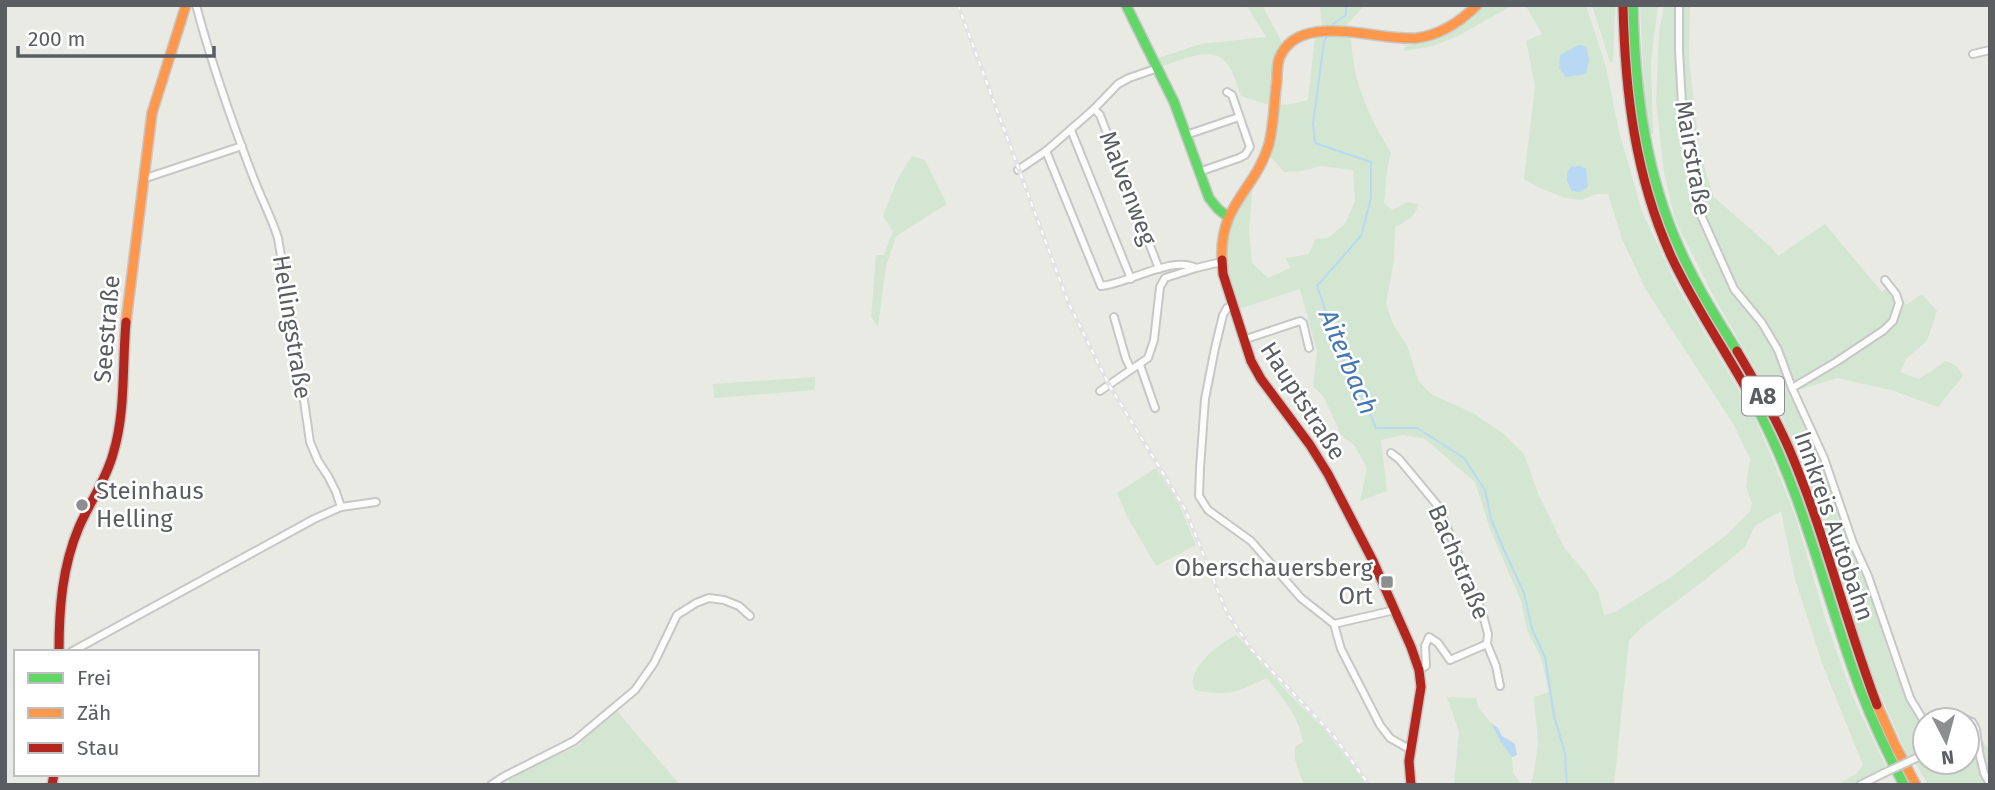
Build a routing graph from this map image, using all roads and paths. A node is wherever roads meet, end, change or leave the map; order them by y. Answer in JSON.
{"nodes":[{"id":1,"x":186,"y":5,"type":"edge"},
{"id":2,"x":196,"y":5,"type":"edge"},
{"id":3,"x":1126,"y":5,"type":"edge"},
{"id":4,"x":1477,"y":5,"type":"edge"},
{"id":5,"x":1623,"y":5,"type":"edge"},
{"id":6,"x":1633,"y":5,"type":"edge"},
{"id":7,"x":1679,"y":5,"type":"edge"},
{"id":8,"x":1990,"y":50,"type":"edge"},
{"id":9,"x":1973,"y":54,"type":"dead end"},
{"id":10,"x":1157,"y":68,"type":"junction"},
{"id":11,"x":1227,"y":92,"type":"dead end"},
{"id":12,"x":1094,"y":109,"type":"junction"},
{"id":13,"x":1240,"y":117,"type":"junction"},
{"id":14,"x":1071,"y":130,"type":"junction"},
{"id":15,"x":1186,"y":135,"type":"junction"},
{"id":16,"x":242,"y":146,"type":"junction"},
{"id":17,"x":1046,"y":151,"type":"junction"},
{"id":18,"x":1018,"y":170,"type":"dead end"},
{"id":19,"x":1199,"y":172,"type":"junction"},
{"id":20,"x":143,"y":177,"type":"junction"},
{"id":21,"x":1228,"y":217,"type":"junction"},
{"id":22,"x":1221,"y":262,"type":"junction"},
{"id":23,"x":1196,"y":268,"type":"junction"},
{"id":24,"x":1159,"y":269,"type":"junction"},
{"id":25,"x":1131,"y":279,"type":"junction"},
{"id":26,"x":1885,"y":280,"type":"dead end"},
{"id":27,"x":1232,"y":306,"type":"junction"},
{"id":28,"x":1114,"y":317,"type":"dead end"},
{"id":29,"x":1243,"y":340,"type":"junction"},
{"id":30,"x":1309,"y":348,"type":"dead end"},
{"id":31,"x":1140,"y":365,"type":"junction"},
{"id":32,"x":1131,"y":369,"type":"junction"},
{"id":33,"x":1792,"y":388,"type":"junction"},
{"id":34,"x":1100,"y":391,"type":"dead end"},
{"id":35,"x":1155,"y":408,"type":"dead end"},
{"id":36,"x":1391,"y":453,"type":"dead end"},
{"id":37,"x":376,"y":502,"type":"dead end"},
{"id":38,"x":341,"y":508,"type":"junction"},
{"id":39,"x":1395,"y":610,"type":"junction"},
{"id":40,"x":750,"y":616,"type":"dead end"},
{"id":41,"x":1334,"y":624,"type":"junction"},
{"id":42,"x":1487,"y":644,"type":"junction"},
{"id":43,"x":59,"y":650,"type":"edge"},
{"id":44,"x":75,"y":650,"type":"edge"},
{"id":45,"x":1419,"y":670,"type":"junction"},
{"id":46,"x":1500,"y":686,"type":"dead end"},
{"id":47,"x":1915,"y":706,"type":"edge"},
{"id":48,"x":1411,"y":750,"type":"junction"},
{"id":49,"x":1911,"y":760,"type":"edge"},
{"id":50,"x":1981,"y":762,"type":"edge"},
{"id":51,"x":1990,"y":784,"type":"edge"},
{"id":52,"x":491,"y":785,"type":"edge"},
{"id":53,"x":1411,"y":785,"type":"edge"},
{"id":54,"x":1860,"y":785,"type":"edge"},
{"id":55,"x":1904,"y":785,"type":"edge"},
{"id":56,"x":1916,"y":785,"type":"edge"}],
"edges":[{"from":1,"to":20,"type":"main road","name":"Seestraße"},
{"from":2,"to":16,"type":"street","name":"Hellingstraße"},
{"from":3,"to":10,"type":"main road"},
{"from":4,"to":21,"type":"main road","name":"Hauptstraße"},
{"from":5,"to":55,"type":"main road","name":"Innkreis Autobahn","number":"A8"},
{"from":6,"to":56,"type":"main road","name":"Innkreis Autobahn","number":"A8"},
{"from":7,"to":33,"type":"street","name":"Mairstraße"},
{"from":8,"to":9,"type":"street"},
{"from":10,"to":12,"type":"street"},
{"from":10,"to":15,"type":"main road"},
{"from":11,"to":13,"type":"street"},
{"from":12,"to":14,"type":"street"},
{"from":12,"to":24,"type":"street","name":"Malvenweg"},
{"from":13,"to":15,"type":"street"},
{"from":13,"to":19,"type":"street"},
{"from":14,"to":17,"type":"street"},
{"from":14,"to":25,"type":"street"},
{"from":15,"to":19,"type":"main road"},
{"from":16,"to":20,"type":"street"},
{"from":16,"to":38,"type":"street","name":"Hellingstraße"},
{"from":17,"to":18,"type":"street"},
{"from":17,"to":25,"type":"street"},
{"from":19,"to":21,"type":"main road"},
{"from":20,"to":43,"type":"main road","name":"Seestraße"},
{"from":21,"to":22,"type":"main road","name":"Hauptstraße"},
{"from":22,"to":23,"type":"street"},
{"from":22,"to":27,"type":"main road","name":"Hauptstraße"},
{"from":23,"to":24,"type":"street"},
{"from":23,"to":31,"type":"street"},
{"from":24,"to":25,"type":"street"},
{"from":26,"to":33,"type":"street"},
{"from":27,"to":29,"type":"main road","name":"Hauptstraße"},
{"from":27,"to":41,"type":"street"},
{"from":28,"to":32,"type":"street"},
{"from":29,"to":30,"type":"street"},
{"from":29,"to":39,"type":"main road","name":"Hauptstraße"},
{"from":31,"to":32,"type":"street"},
{"from":31,"to":35,"type":"street"},
{"from":32,"to":34,"type":"street"},
{"from":33,"to":47,"type":"street","name":"Mairstraße"},
{"from":36,"to":42,"type":"street","name":"Bachstraße"},
{"from":37,"to":38,"type":"street"},
{"from":38,"to":44,"type":"street"},
{"from":39,"to":41,"type":"street"},
{"from":39,"to":45,"type":"main road","name":"Hauptstraße"},
{"from":40,"to":52,"type":"street"},
{"from":41,"to":48,"type":"street"},
{"from":42,"to":45,"type":"street","name":"Bachstraße"},
{"from":42,"to":46,"type":"street","name":"Bachstraße"},
{"from":45,"to":48,"type":"main road","name":"Hauptstraße"},
{"from":48,"to":53,"type":"main road","name":"Hauptstraße"},
{"from":49,"to":54,"type":"street","bridge":true},
{"from":50,"to":51,"type":"street"}]}
